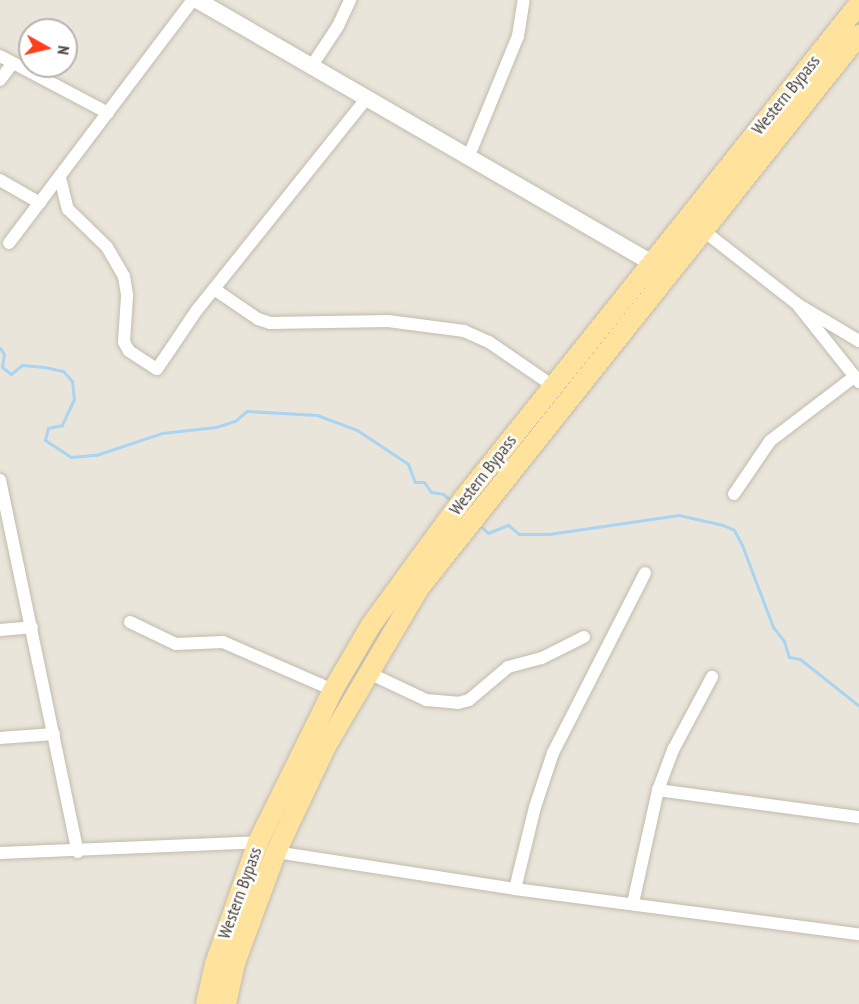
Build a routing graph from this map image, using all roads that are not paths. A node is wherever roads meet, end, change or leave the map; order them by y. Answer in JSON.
{"nodes":[{"id":1,"x":195,"y":0,"type":"edge"},
{"id":2,"x":350,"y":0,"type":"edge"},
{"id":3,"x":524,"y":0,"type":"edge"},
{"id":4,"x":859,"y":4,"type":"edge"},
{"id":5,"x":859,"y":35,"type":"edge"},
{"id":6,"x":0,"y":56,"type":"edge"},
{"id":7,"x":13,"y":63,"type":"junction"},
{"id":8,"x":311,"y":67,"type":"junction"},
{"id":9,"x":0,"y":80,"type":"edge"},
{"id":10,"x":366,"y":99,"type":"junction"},
{"id":11,"x":108,"y":113,"type":"junction"},
{"id":12,"x":468,"y":158,"type":"junction"},
{"id":13,"x":60,"y":178,"type":"junction"},
{"id":14,"x":0,"y":180,"type":"edge"},
{"id":15,"x":40,"y":203,"type":"junction"},
{"id":16,"x":704,"y":231,"type":"junction"},
{"id":17,"x":9,"y":243,"type":"dead end"},
{"id":18,"x":652,"y":263,"type":"junction"},
{"id":19,"x":214,"y":289,"type":"junction"},
{"id":20,"x":797,"y":304,"type":"junction"},
{"id":21,"x":859,"y":341,"type":"edge"},
{"id":22,"x":857,"y":379,"type":"edge"},
{"id":23,"x":554,"y":386,"type":"junction"},
{"id":24,"x":0,"y":480,"type":"edge"},
{"id":25,"x":734,"y":494,"type":"dead end"},
{"id":26,"x":5,"y":529,"type":"edge"},
{"id":27,"x":645,"y":573,"type":"dead end"},
{"id":28,"x":130,"y":622,"type":"dead end"},
{"id":29,"x":32,"y":627,"type":"junction"},
{"id":30,"x":0,"y":630,"type":"edge"},
{"id":31,"x":584,"y":637,"type":"dead end"},
{"id":32,"x":369,"y":673,"type":"junction"},
{"id":33,"x":712,"y":677,"type":"dead end"},
{"id":34,"x":333,"y":690,"type":"junction"},
{"id":35,"x":54,"y":734,"type":"junction"},
{"id":36,"x":0,"y":738,"type":"edge"},
{"id":37,"x":658,"y":790,"type":"junction"},
{"id":38,"x":859,"y":818,"type":"edge"},
{"id":39,"x":258,"y":842,"type":"junction"},
{"id":40,"x":78,"y":852,"type":"junction"},
{"id":41,"x":276,"y":852,"type":"junction"},
{"id":42,"x":0,"y":853,"type":"edge"},
{"id":43,"x":515,"y":889,"type":"junction"},
{"id":44,"x":633,"y":903,"type":"junction"},
{"id":45,"x":859,"y":934,"type":"edge"},
{"id":46,"x":206,"y":1004,"type":"edge"},
{"id":47,"x":226,"y":1004,"type":"edge"}],
"edges":[{"from":1,"to":8,"type":"street"},
{"from":1,"to":11,"type":"street"},
{"from":2,"to":8,"type":"street"},
{"from":3,"to":12,"type":"street"},
{"from":4,"to":18,"type":"main road","name":"Western Bypass"},
{"from":5,"to":16,"type":"main road","name":"Western Bypass"},
{"from":6,"to":7,"type":"street"},
{"from":7,"to":9,"type":"street"},
{"from":7,"to":11,"type":"street"},
{"from":8,"to":10,"type":"street"},
{"from":10,"to":12,"type":"street"},
{"from":10,"to":19,"type":"street"},
{"from":11,"to":13,"type":"street"},
{"from":12,"to":18,"type":"street"},
{"from":13,"to":15,"type":"street"},
{"from":13,"to":19,"type":"street"},
{"from":14,"to":15,"type":"street"},
{"from":15,"to":17,"type":"street"},
{"from":16,"to":20,"type":"street"},
{"from":16,"to":32,"type":"main road","name":"Western Bypass"},
{"from":18,"to":23,"type":"main road","name":"Western Bypass"},
{"from":19,"to":23,"type":"street"},
{"from":20,"to":21,"type":"street"},
{"from":20,"to":22,"type":"street"},
{"from":22,"to":25,"type":"street"},
{"from":23,"to":34,"type":"main road","name":"Western Bypass"},
{"from":24,"to":26,"type":"street"},
{"from":26,"to":29,"type":"street"},
{"from":27,"to":43,"type":"street"},
{"from":28,"to":34,"type":"street"},
{"from":29,"to":30,"type":"street"},
{"from":29,"to":35,"type":"street"},
{"from":31,"to":32,"type":"street"},
{"from":32,"to":41,"type":"main road","name":"Western Bypass"},
{"from":33,"to":37,"type":"street"},
{"from":34,"to":39,"type":"main road","name":"Western Bypass"},
{"from":35,"to":36,"type":"street"},
{"from":35,"to":40,"type":"street"},
{"from":37,"to":38,"type":"street"},
{"from":37,"to":44,"type":"street"},
{"from":39,"to":40,"type":"street"},
{"from":39,"to":46,"type":"main road","name":"Western Bypass"},
{"from":40,"to":42,"type":"street"},
{"from":41,"to":43,"type":"street"},
{"from":41,"to":47,"type":"main road","name":"Western Bypass"},
{"from":43,"to":44,"type":"street"},
{"from":44,"to":45,"type":"street"}]}
